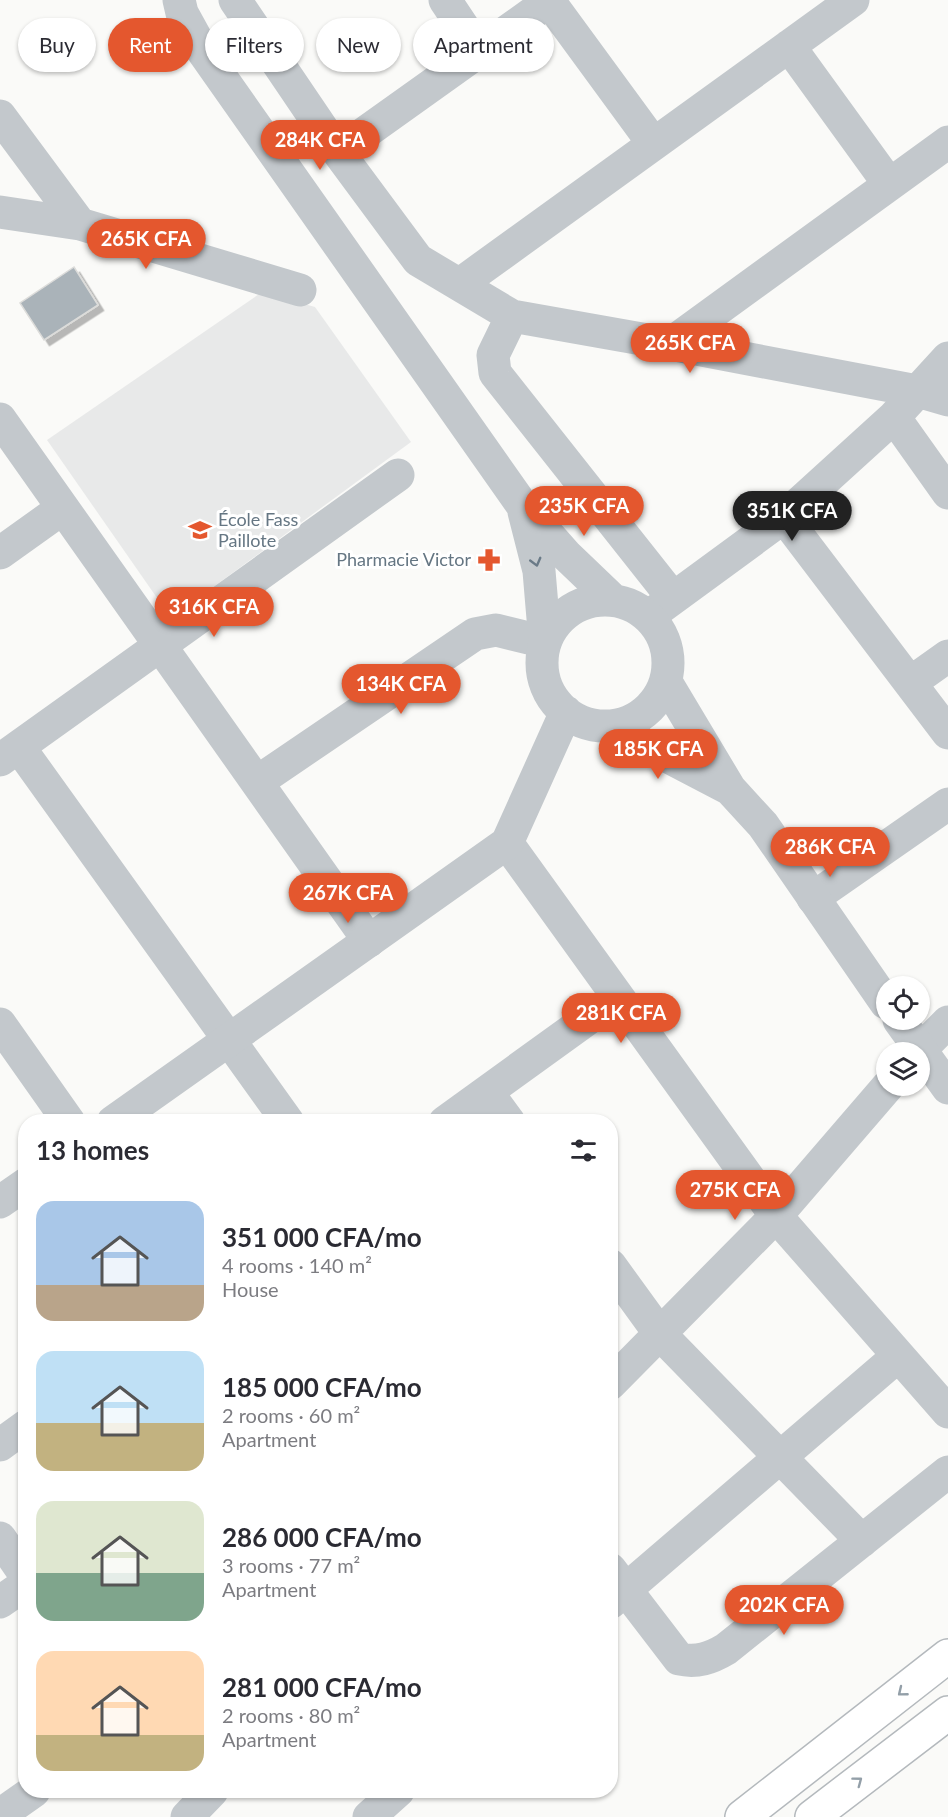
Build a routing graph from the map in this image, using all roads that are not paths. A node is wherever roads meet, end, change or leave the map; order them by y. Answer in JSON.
{"nodes":[{"id":1,"x":179,"y":0,"type":"edge"},
{"id":2,"x":235,"y":0,"type":"edge"},
{"id":3,"x":445,"y":0,"type":"edge"},
{"id":4,"x":853,"y":0,"type":"edge"},
{"id":5,"x":550,"y":1,"type":"edge"},
{"id":6,"x":457,"y":18,"type":"edge"},
{"id":7,"x":526,"y":18,"type":"edge"},
{"id":8,"x":789,"y":46,"type":"junction"},
{"id":9,"x":450,"y":72,"type":"edge"},
{"id":10,"x":0,"y":116,"type":"edge"},
{"id":11,"x":948,"y":142,"type":"edge"},
{"id":12,"x":653,"y":143,"type":"junction"},
{"id":13,"x":338,"y":152,"type":"junction"},
{"id":14,"x":889,"y":184,"type":"junction"},
{"id":15,"x":0,"y":212,"type":"edge"},
{"id":16,"x":80,"y":224,"type":"junction"},
{"id":17,"x":460,"y":284,"type":"junction"},
{"id":18,"x":300,"y":290,"type":"dead end"},
{"id":19,"x":512,"y":316,"type":"junction"},
{"id":20,"x":670,"y":344,"type":"junction"},
{"id":21,"x":948,"y":358,"type":"edge"},
{"id":22,"x":917,"y":391,"type":"junction"},
{"id":23,"x":948,"y":400,"type":"edge"},
{"id":24,"x":894,"y":417,"type":"junction"},
{"id":25,"x":0,"y":419,"type":"edge"},
{"id":26,"x":398,"y":475,"type":"dead end"},
{"id":27,"x":948,"y":493,"type":"edge"},
{"id":28,"x":522,"y":505,"type":"junction"},
{"id":29,"x":63,"y":508,"type":"junction"},
{"id":30,"x":784,"y":517,"type":"junction"},
{"id":31,"x":0,"y":553,"type":"edge"},
{"id":32,"x":613,"y":600,"type":"junction"},
{"id":33,"x":661,"y":607,"type":"junction"},
{"id":34,"x":545,"y":642,"type":"junction"},
{"id":35,"x":160,"y":645,"type":"junction"},
{"id":36,"x":948,"y":656,"type":"edge"},
{"id":37,"x":666,"y":682,"type":"junction"},
{"id":38,"x":910,"y":684,"type":"junction"},
{"id":39,"x":566,"y":712,"type":"junction"},
{"id":40,"x":609,"y":726,"type":"junction"},
{"id":41,"x":948,"y":733,"type":"edge"},
{"id":42,"x":9,"y":754,"type":"edge"},
{"id":43,"x":257,"y":782,"type":"junction"},
{"id":44,"x":730,"y":789,"type":"junction"},
{"id":45,"x":948,"y":804,"type":"edge"},
{"id":46,"x":507,"y":843,"type":"junction"},
{"id":47,"x":813,"y":898,"type":"junction"},
{"id":48,"x":369,"y":941,"type":"junction"},
{"id":49,"x":876,"y":989,"type":"edge"},
{"id":50,"x":618,"y":997,"type":"junction"},
{"id":51,"x":948,"y":1022,"type":"edge"},
{"id":52,"x":0,"y":1023,"type":"edge"},
{"id":53,"x":229,"y":1040,"type":"junction"},
{"id":54,"x":928,"y":1042,"type":"edge"},
{"id":55,"x":930,"y":1066,"type":"edge"},
{"id":56,"x":948,"y":1088,"type":"edge"},
{"id":57,"x":488,"y":1092,"type":"junction"},
{"id":58,"x":879,"y":1096,"type":"edge"},
{"id":59,"x":63,"y":1114,"type":"edge"},
{"id":60,"x":124,"y":1114,"type":"edge"},
{"id":61,"x":282,"y":1114,"type":"edge"},
{"id":62,"x":456,"y":1114,"type":"edge"},
{"id":63,"x":503,"y":1114,"type":"edge"},
{"id":64,"x":18,"y":1190,"type":"edge"},
{"id":65,"x":0,"y":1202,"type":"edge"},
{"id":66,"x":776,"y":1216,"type":"junction"},
{"id":67,"x":618,"y":1275,"type":"edge"},
{"id":68,"x":660,"y":1334,"type":"junction"},
{"id":69,"x":898,"y":1356,"type":"junction"},
{"id":70,"x":618,"y":1376,"type":"edge"},
{"id":71,"x":948,"y":1412,"type":"edge"},
{"id":72,"x":18,"y":1432,"type":"edge"},
{"id":73,"x":0,"y":1445,"type":"edge"},
{"id":74,"x":781,"y":1458,"type":"junction"},
{"id":75,"x":948,"y":1472,"type":"edge"},
{"id":76,"x":0,"y":1538,"type":"edge"},
{"id":77,"x":862,"y":1541,"type":"junction"},
{"id":78,"x":18,"y":1564,"type":"edge"},
{"id":79,"x":618,"y":1586,"type":"edge"},
{"id":80,"x":18,"y":1590,"type":"edge"},
{"id":81,"x":618,"y":1590,"type":"edge"},
{"id":82,"x":0,"y":1602,"type":"edge"},
{"id":83,"x":948,"y":1656,"type":"edge"},
{"id":84,"x":948,"y":1713,"type":"edge"},
{"id":85,"x":24,"y":1798,"type":"edge"},
{"id":86,"x":205,"y":1798,"type":"edge"},
{"id":87,"x":390,"y":1798,"type":"edge"},
{"id":88,"x":0,"y":1815,"type":"edge"},
{"id":89,"x":187,"y":1817,"type":"edge"},
{"id":90,"x":369,"y":1817,"type":"edge"},
{"id":91,"x":742,"y":1817,"type":"edge"},
{"id":92,"x":812,"y":1817,"type":"edge"}],
"edges":[{"from":1,"to":28,"type":"street"},
{"from":2,"to":13,"type":"street"},
{"from":3,"to":6,"type":"street"},
{"from":4,"to":8,"type":"street"},
{"from":5,"to":7,"type":"street"},
{"from":5,"to":12,"type":"street"},
{"from":8,"to":12,"type":"street"},
{"from":8,"to":14,"type":"street"},
{"from":9,"to":13,"type":"street"},
{"from":10,"to":16,"type":"street"},
{"from":11,"to":14,"type":"street"},
{"from":12,"to":17,"type":"street"},
{"from":13,"to":17,"type":"street"},
{"from":14,"to":20,"type":"street"},
{"from":15,"to":16,"type":"street"},
{"from":16,"to":18,"type":"street"},
{"from":17,"to":19,"type":"street"},
{"from":19,"to":20,"type":"street"},
{"from":19,"to":33,"type":"street"},
{"from":20,"to":22,"type":"street"},
{"from":21,"to":22,"type":"street"},
{"from":22,"to":23,"type":"street"},
{"from":22,"to":24,"type":"street"},
{"from":24,"to":27,"type":"street"},
{"from":24,"to":30,"type":"street"},
{"from":25,"to":29,"type":"street"},
{"from":26,"to":35,"type":"street"},
{"from":28,"to":32,"type":"street"},
{"from":28,"to":34,"type":"street","one_way":true},
{"from":29,"to":31,"type":"street"},
{"from":29,"to":35,"type":"street"},
{"from":30,"to":33,"type":"street"},
{"from":30,"to":38,"type":"street"},
{"from":32,"to":33,"type":"street"},
{"from":32,"to":34,"type":"street"},
{"from":33,"to":37,"type":"street"},
{"from":34,"to":39,"type":"street"},
{"from":34,"to":43,"type":"street"},
{"from":35,"to":42,"type":"street"},
{"from":35,"to":43,"type":"street"},
{"from":36,"to":38,"type":"street"},
{"from":37,"to":40,"type":"street"},
{"from":37,"to":44,"type":"street"},
{"from":38,"to":41,"type":"street"},
{"from":39,"to":40,"type":"street"},
{"from":39,"to":46,"type":"street"},
{"from":40,"to":44,"type":"street"},
{"from":42,"to":53,"type":"street"},
{"from":43,"to":48,"type":"street"},
{"from":44,"to":47,"type":"street"},
{"from":45,"to":47,"type":"street"},
{"from":46,"to":48,"type":"street"},
{"from":46,"to":50,"type":"street"},
{"from":47,"to":49,"type":"street"},
{"from":48,"to":53,"type":"street"},
{"from":50,"to":57,"type":"street"},
{"from":50,"to":66,"type":"street"},
{"from":51,"to":54,"type":"street"},
{"from":52,"to":59,"type":"street"},
{"from":53,"to":60,"type":"street"},
{"from":53,"to":61,"type":"street"},
{"from":55,"to":56,"type":"street"},
{"from":57,"to":62,"type":"street"},
{"from":57,"to":63,"type":"street"},
{"from":58,"to":66,"type":"street"},
{"from":64,"to":65,"type":"street"},
{"from":66,"to":68,"type":"street"},
{"from":66,"to":69,"type":"street"},
{"from":67,"to":68,"type":"street"},
{"from":68,"to":70,"type":"street"},
{"from":68,"to":74,"type":"street"},
{"from":69,"to":71,"type":"street"},
{"from":69,"to":74,"type":"street"},
{"from":72,"to":73,"type":"street"},
{"from":74,"to":77,"type":"street"},
{"from":74,"to":79,"type":"street"},
{"from":75,"to":77,"type":"street"},
{"from":76,"to":78,"type":"street"},
{"from":77,"to":81,"type":"street"},
{"from":80,"to":82,"type":"street"},
{"from":83,"to":91,"type":"highway","one_way":true},
{"from":92,"to":84,"type":"highway","one_way":true},
{"from":85,"to":88,"type":"street"},
{"from":86,"to":89,"type":"street"},
{"from":87,"to":90,"type":"street"}]}
